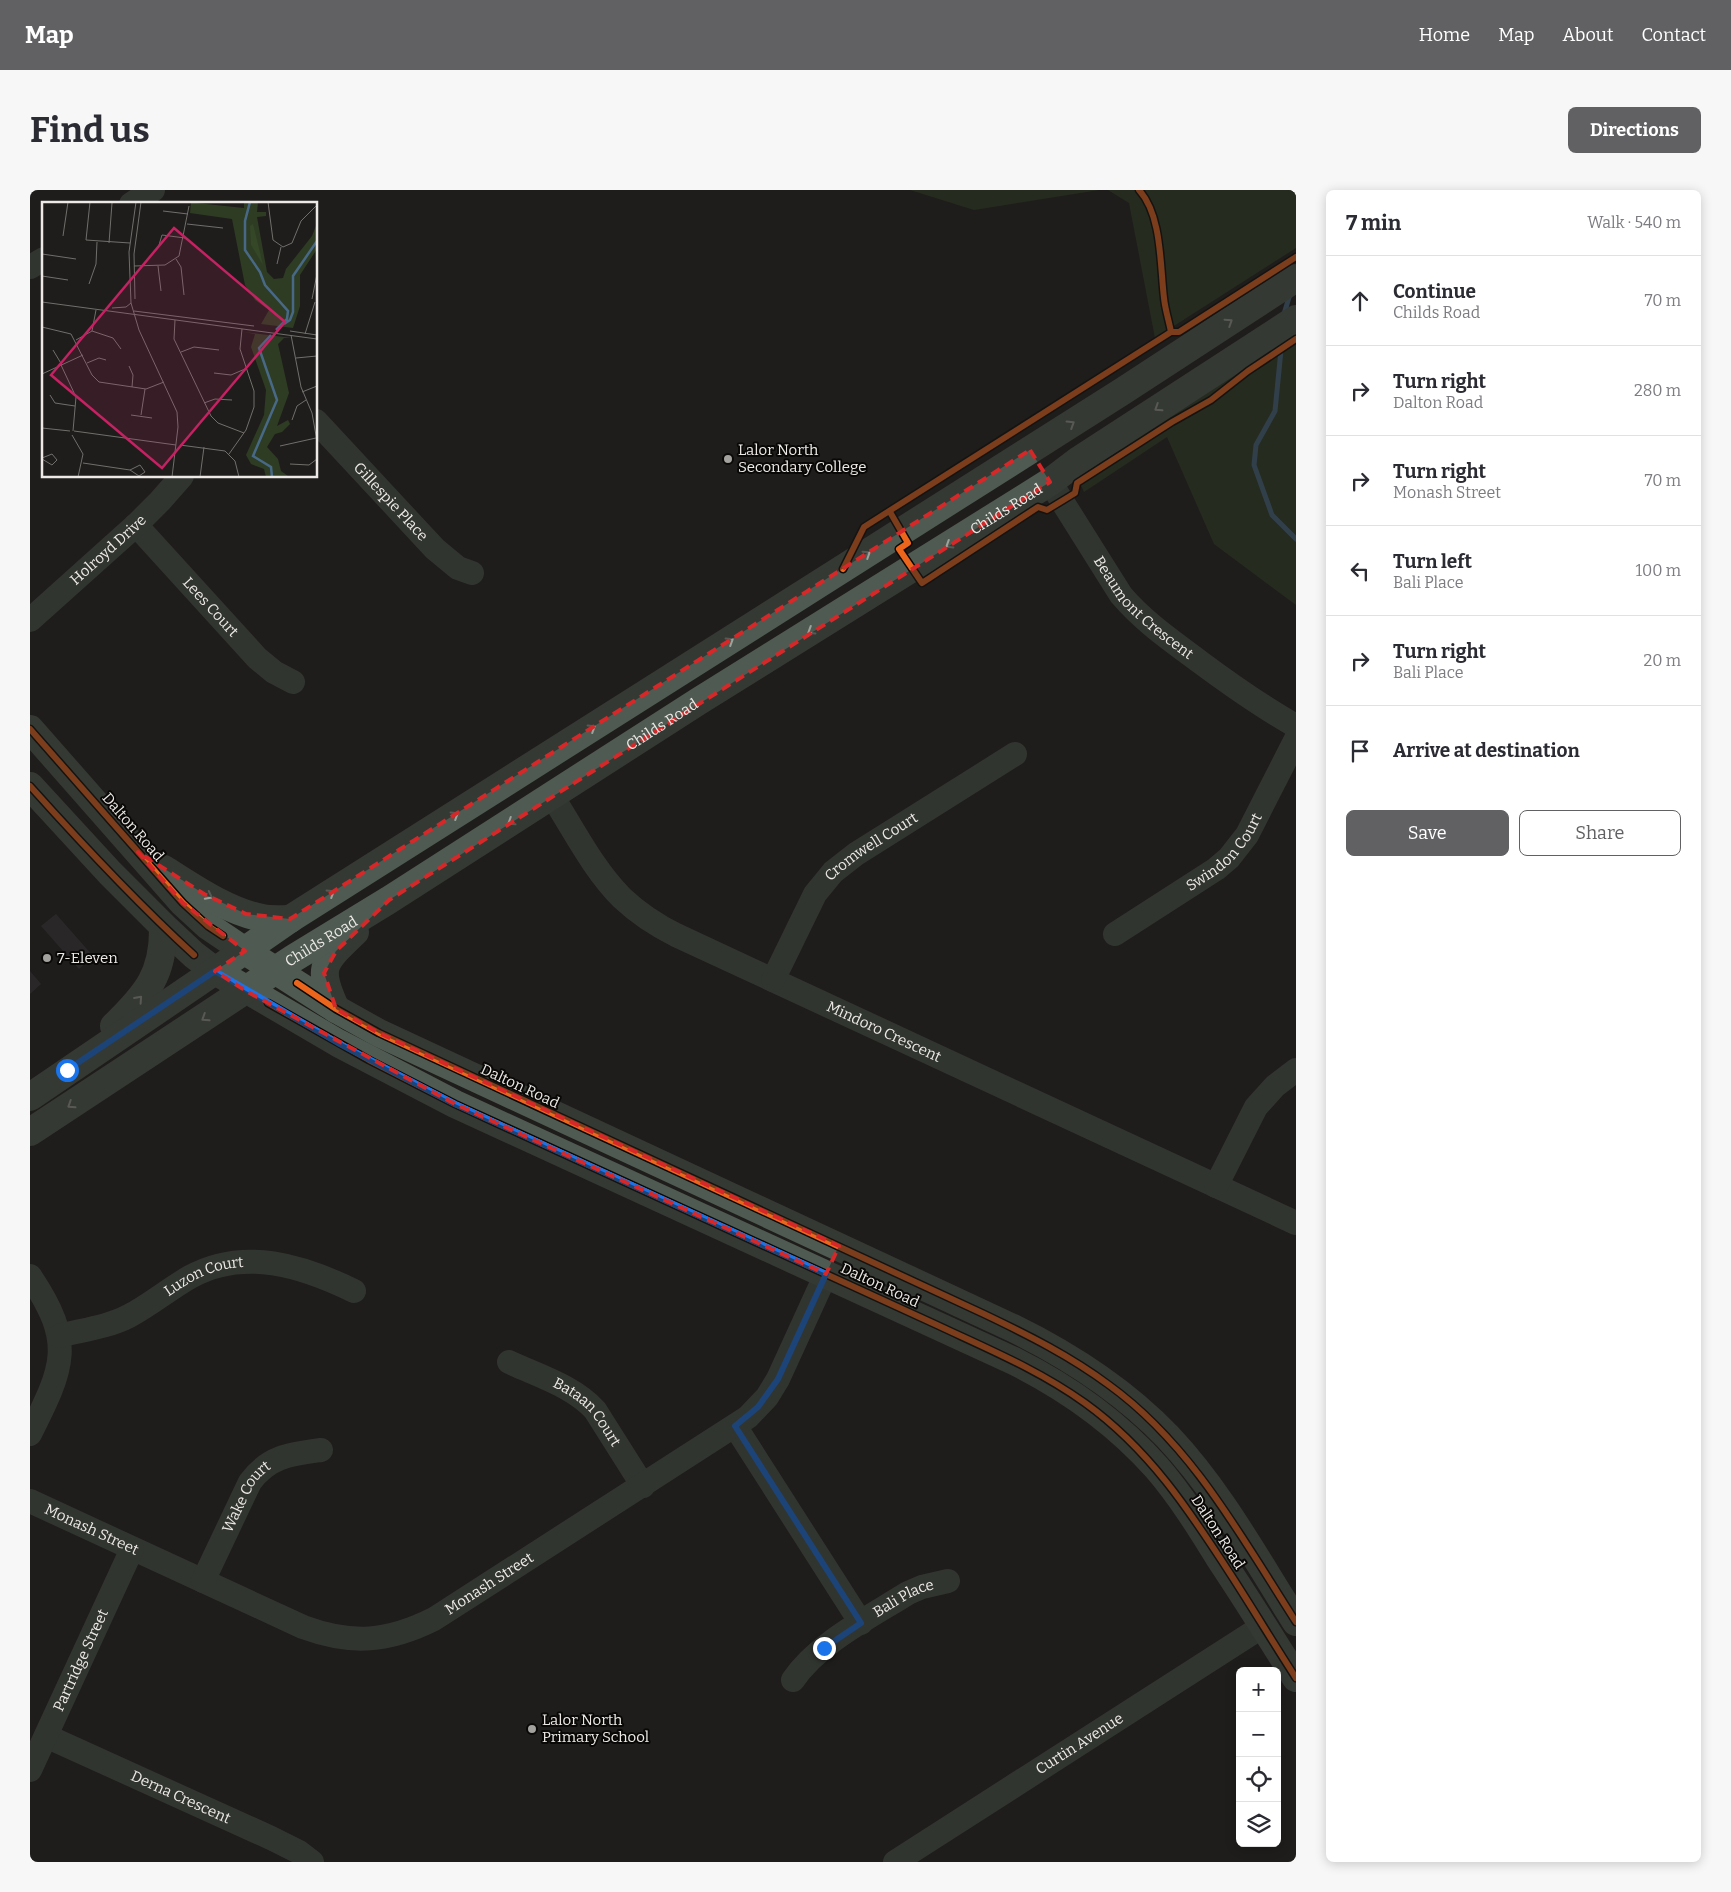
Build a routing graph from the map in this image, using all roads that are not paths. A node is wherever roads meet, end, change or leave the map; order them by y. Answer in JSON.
{"nodes":[{"id":1,"x":154,"y":190,"type":"edge"},
{"id":2,"x":134,"y":202,"type":"edge"},
{"id":3,"x":163,"y":202,"type":"edge"},
{"id":4,"x":42,"y":259,"type":"edge"},
{"id":5,"x":30,"y":267,"type":"edge"},
{"id":6,"x":1296,"y":278,"type":"edge"},
{"id":7,"x":1296,"y":319,"type":"edge"},
{"id":8,"x":318,"y":422,"type":"edge"},
{"id":9,"x":1030,"y":450,"type":"junction"},
{"id":10,"x":180,"y":478,"type":"edge"},
{"id":11,"x":1050,"y":482,"type":"junction"},
{"id":12,"x":136,"y":525,"type":"junction"},
{"id":13,"x":472,"y":573,"type":"dead end"},
{"id":14,"x":30,"y":620,"type":"edge"},
{"id":15,"x":293,"y":682,"type":"dead end"},
{"id":16,"x":1296,"y":726,"type":"edge"},
{"id":17,"x":30,"y":729,"type":"edge"},
{"id":18,"x":1296,"y":739,"type":"edge"},
{"id":19,"x":1016,"y":754,"type":"dead end"},
{"id":20,"x":532,"y":766,"type":"junction"},
{"id":21,"x":30,"y":786,"type":"edge"},
{"id":22,"x":552,"y":796,"type":"junction"},
{"id":23,"x":138,"y":852,"type":"junction"},
{"id":24,"x":389,"y":900,"type":"junction"},
{"id":25,"x":290,"y":919,"type":"junction"},
{"id":26,"x":162,"y":926,"type":"junction"},
{"id":27,"x":1114,"y":934,"type":"dead end"},
{"id":28,"x":245,"y":951,"type":"junction"},
{"id":29,"x":276,"y":970,"type":"junction"},
{"id":30,"x":215,"y":971,"type":"junction"},
{"id":31,"x":773,"y":980,"type":"junction"},
{"id":32,"x":246,"y":991,"type":"junction"},
{"id":33,"x":336,"y":1009,"type":"junction"},
{"id":34,"x":67,"y":1070,"type":"junction"},
{"id":35,"x":1296,"y":1070,"type":"edge"},
{"id":36,"x":30,"y":1097,"type":"edge"},
{"id":37,"x":30,"y":1132,"type":"edge"},
{"id":38,"x":1216,"y":1186,"type":"junction"},
{"id":39,"x":1296,"y":1223,"type":"edge"},
{"id":40,"x":839,"y":1246,"type":"junction"},
{"id":41,"x":826,"y":1274,"type":"junction"},
{"id":42,"x":30,"y":1276,"type":"edge"},
{"id":43,"x":354,"y":1291,"type":"dead end"},
{"id":44,"x":59,"y":1336,"type":"junction"},
{"id":45,"x":509,"y":1362,"type":"dead end"},
{"id":46,"x":735,"y":1426,"type":"junction"},
{"id":47,"x":30,"y":1434,"type":"edge"},
{"id":48,"x":321,"y":1450,"type":"dead end"},
{"id":49,"x":643,"y":1486,"type":"junction"},
{"id":50,"x":30,"y":1501,"type":"edge"},
{"id":51,"x":132,"y":1549,"type":"junction"},
{"id":52,"x":203,"y":1581,"type":"junction"},
{"id":53,"x":948,"y":1581,"type":"dead end"},
{"id":54,"x":1292,"y":1607,"type":"edge"},
{"id":55,"x":861,"y":1623,"type":"junction"},
{"id":56,"x":1263,"y":1626,"type":"junction"},
{"id":57,"x":1296,"y":1678,"type":"edge"},
{"id":58,"x":793,"y":1680,"type":"dead end"},
{"id":59,"x":41,"y":1730,"type":"edge"},
{"id":60,"x":30,"y":1770,"type":"edge"},
{"id":61,"x":312,"y":1862,"type":"edge"},
{"id":62,"x":895,"y":1862,"type":"edge"}],
"edges":[{"from":1,"to":2,"type":"street"},
{"from":1,"to":3,"type":"street"},
{"from":4,"to":5,"type":"street"},
{"from":9,"to":6,"type":"main road","one_way":true},
{"from":7,"to":11,"type":"main road","name":"Childs Road","one_way":true},
{"from":8,"to":13,"type":"street","name":"Gillespie Place"},
{"from":9,"to":11,"type":"main road","name":"Beaumont Crescent"},
{"from":20,"to":9,"type":"main road","one_way":true},
{"from":10,"to":12,"type":"street","name":"Holroyd Drive"},
{"from":11,"to":16,"type":"street","name":"Beaumont Crescent"},
{"from":11,"to":22,"type":"main road","name":"Childs Road","one_way":true},
{"from":12,"to":14,"type":"street","name":"Holroyd Drive"},
{"from":12,"to":15,"type":"street","name":"Lees Court"},
{"from":17,"to":23,"type":"main road","name":"Dalton Road"},
{"from":18,"to":27,"type":"street","name":"Swindon Court"},
{"from":19,"to":31,"type":"street","name":"Cromwell Court"},
{"from":20,"to":22,"type":"main road","name":"Mindoro Crescent"},
{"from":25,"to":20,"type":"main road","one_way":true},
{"from":21,"to":26,"type":"main road","name":"Dalton Road"},
{"from":22,"to":24,"type":"main road","name":"Childs Road","one_way":true},
{"from":22,"to":31,"type":"street","name":"Mindoro Crescent"},
{"from":23,"to":25,"type":"main road","one_way":true},
{"from":23,"to":28,"type":"main road","name":"Dalton Road"},
{"from":24,"to":29,"type":"main road","name":"Childs Road"},
{"from":24,"to":33,"type":"main road"},
{"from":25,"to":28,"type":"main road"},
{"from":26,"to":30,"type":"main road","name":"Dalton Road"},
{"from":34,"to":26,"type":"main road","one_way":true},
{"from":28,"to":29,"type":"main road","name":"Dalton Road"},
{"from":28,"to":30,"type":"main road"},
{"from":29,"to":32,"type":"main road","name":"Childs Road"},
{"from":29,"to":33,"type":"main road","name":"Dalton Road"},
{"from":30,"to":32,"type":"main road","name":"Dalton Road"},
{"from":30,"to":34,"type":"main road"},
{"from":31,"to":38,"type":"street","name":"Mindoro Crescent"},
{"from":32,"to":37,"type":"main road","name":"Childs Road","one_way":true},
{"from":32,"to":41,"type":"main road","name":"Dalton Road"},
{"from":33,"to":40,"type":"main road","name":"Dalton Road"},
{"from":34,"to":36,"type":"main road"},
{"from":35,"to":38,"type":"street"},
{"from":38,"to":39,"type":"street","name":"Mindoro Crescent"},
{"from":40,"to":41,"type":"main road","name":"Monash Street"},
{"from":40,"to":54,"type":"main road","name":"Dalton Road"},
{"from":41,"to":46,"type":"street","name":"Monash Street"},
{"from":41,"to":56,"type":"main road","name":"Dalton Road"},
{"from":42,"to":44,"type":"street"},
{"from":43,"to":44,"type":"street","name":"Luzon Court"},
{"from":44,"to":47,"type":"street"},
{"from":45,"to":49,"type":"street","name":"Bataan Court"},
{"from":46,"to":49,"type":"street","name":"Monash Street"},
{"from":46,"to":55,"type":"street","name":"Bali Place"},
{"from":48,"to":52,"type":"street","name":"Wake Court"},
{"from":49,"to":52,"type":"street","name":"Monash Street"},
{"from":50,"to":51,"type":"street","name":"Monash Street"},
{"from":51,"to":52,"type":"street","name":"Monash Street"},
{"from":51,"to":59,"type":"street","name":"Partridge Street"},
{"from":53,"to":55,"type":"street","name":"Bali Place"},
{"from":55,"to":58,"type":"street","name":"Bali Place"},
{"from":56,"to":57,"type":"main road","name":"Dalton Road"},
{"from":56,"to":62,"type":"street","name":"Curtin Avenue"},
{"from":59,"to":60,"type":"street","name":"Partridge Street"},
{"from":59,"to":61,"type":"street","name":"Derna Crescent"}]}
